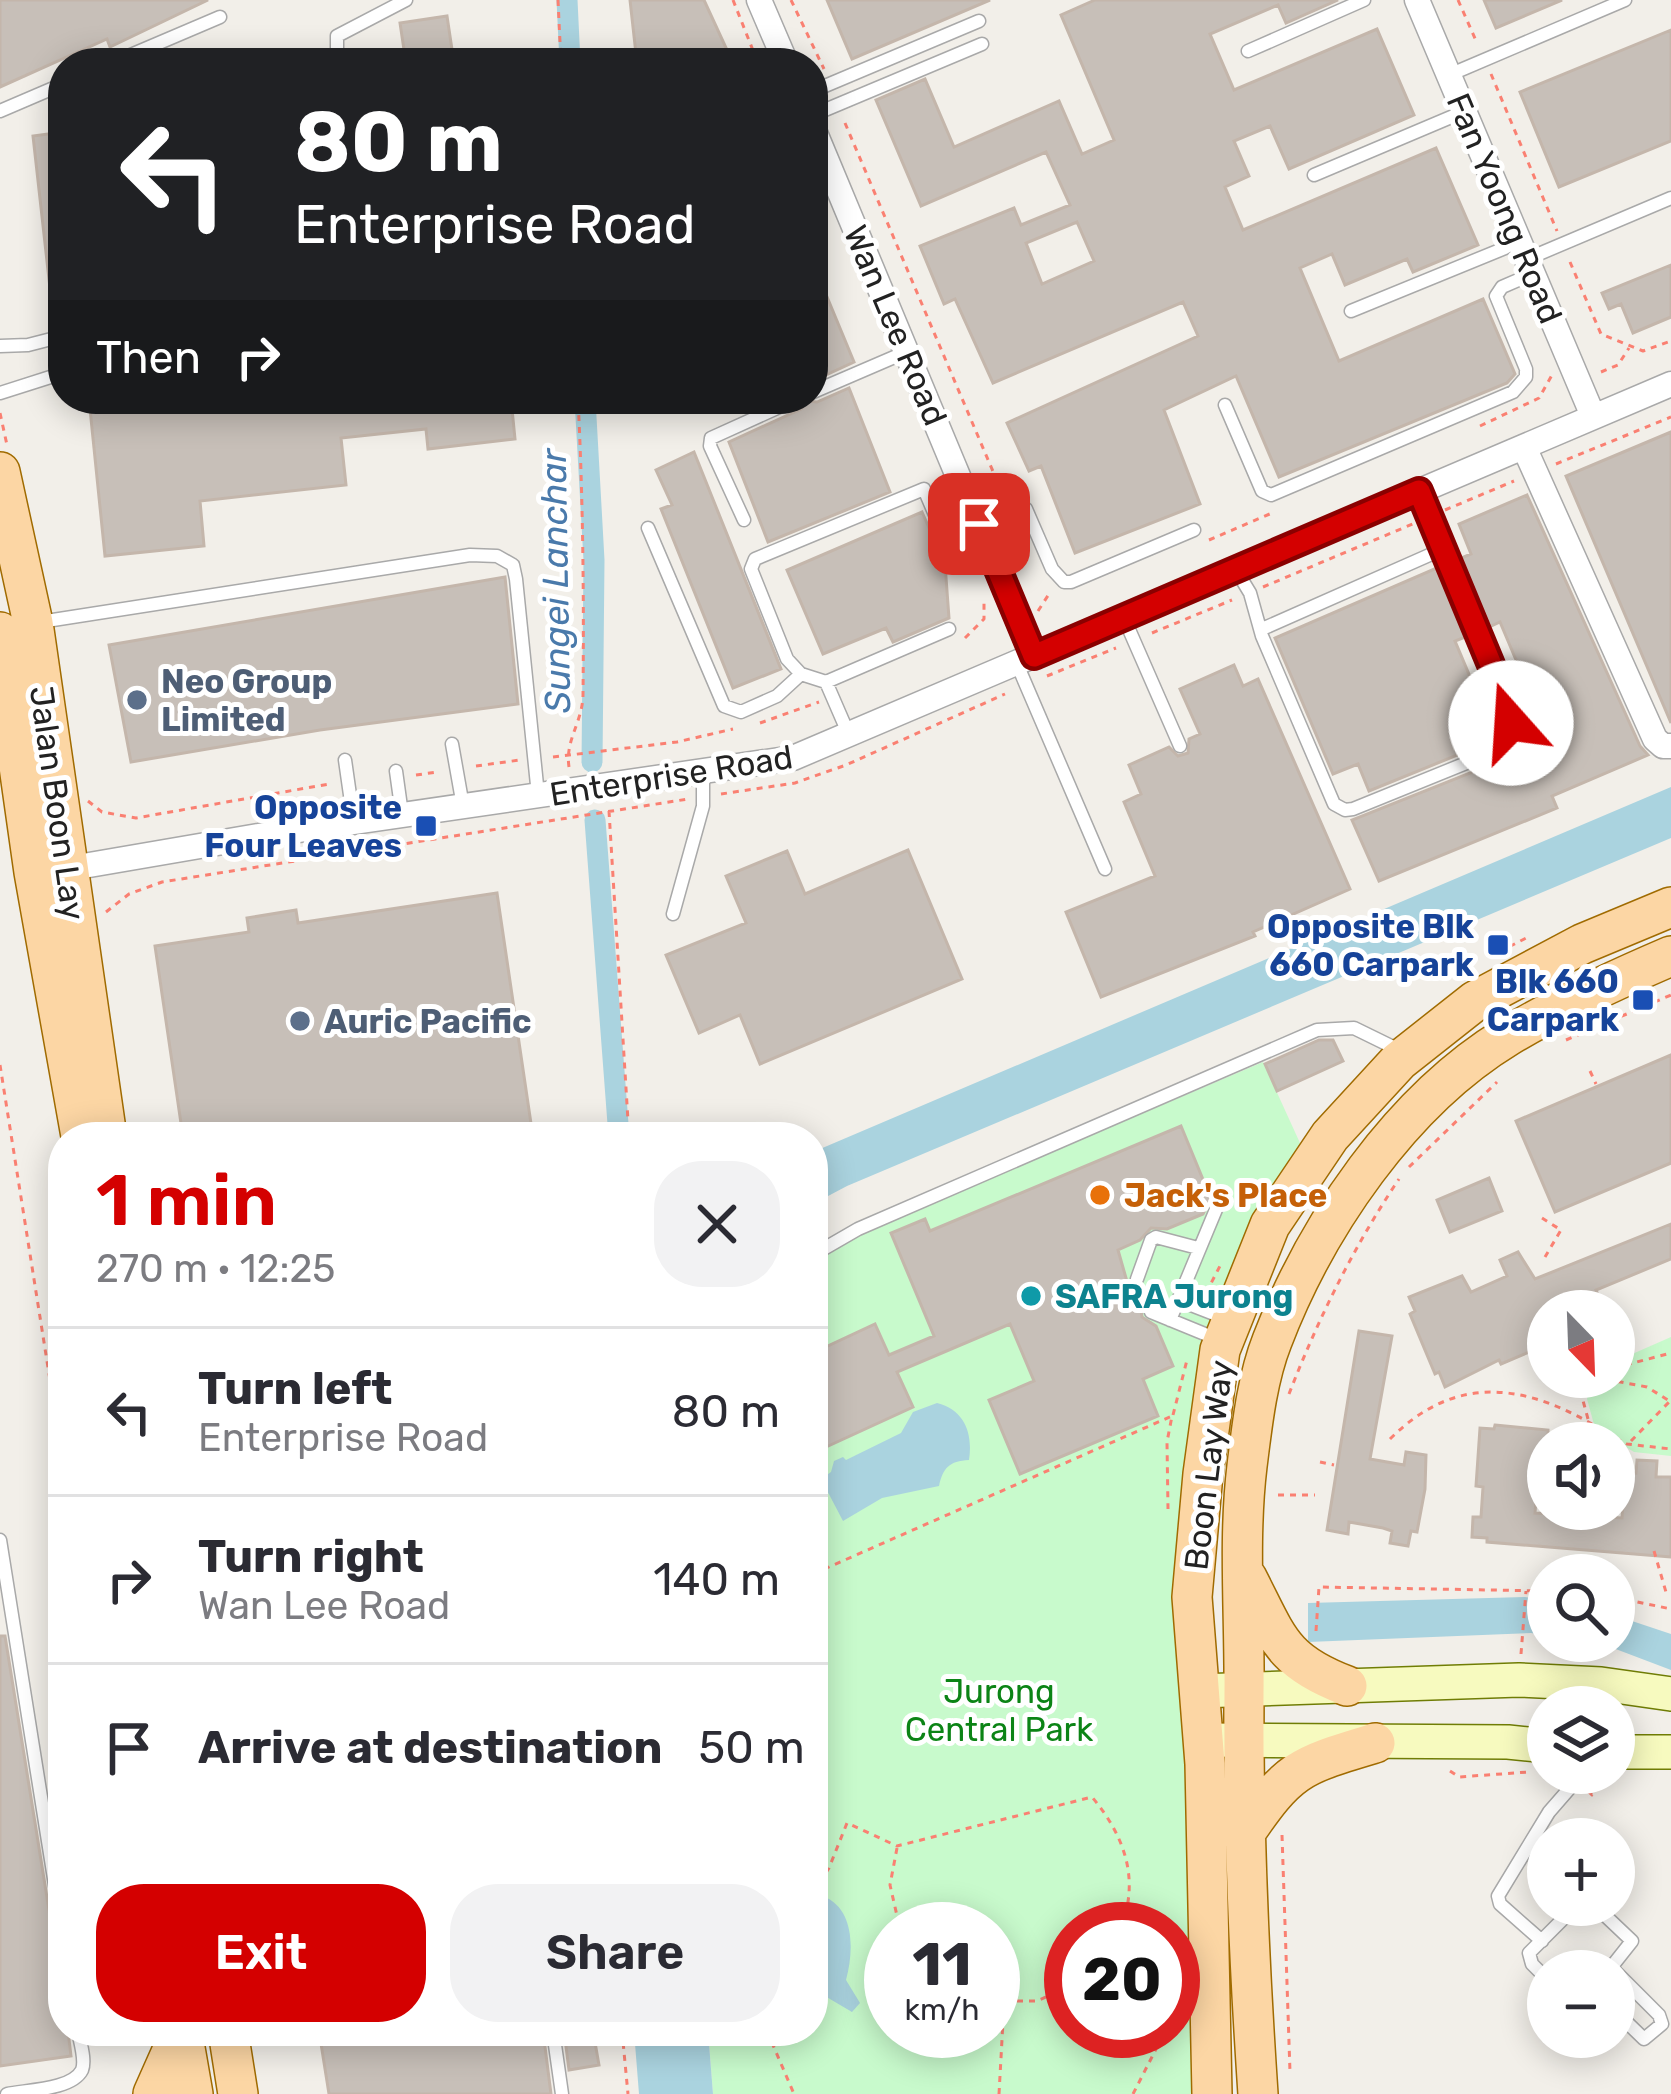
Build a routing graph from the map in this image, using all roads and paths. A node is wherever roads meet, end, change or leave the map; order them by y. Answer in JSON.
{"nodes":[{"id":1,"x":406,"y":0,"type":"edge"},
{"id":2,"x":558,"y":0,"type":"edge"},
{"id":3,"x":733,"y":0,"type":"edge"},
{"id":4,"x":759,"y":0,"type":"edge"},
{"id":5,"x":791,"y":0,"type":"edge"},
{"id":6,"x":1364,"y":0,"type":"edge"},
{"id":7,"x":1417,"y":0,"type":"edge"},
{"id":8,"x":1458,"y":0,"type":"edge"},
{"id":9,"x":1624,"y":0,"type":"edge"},
{"id":10,"x":220,"y":17,"type":"dead end"},
{"id":11,"x":979,"y":21,"type":"dead end"},
{"id":12,"x":982,"y":44,"type":"dead end"},
{"id":13,"x":147,"y":48,"type":"edge"},
{"id":14,"x":337,"y":48,"type":"edge"},
{"id":15,"x":560,"y":48,"type":"edge"},
{"id":16,"x":752,"y":48,"type":"edge"},
{"id":17,"x":780,"y":48,"type":"edge"},
{"id":18,"x":813,"y":48,"type":"edge"},
{"id":19,"x":1248,"y":51,"type":"dead end"},
{"id":20,"x":1485,"y":59,"type":"junction"},
{"id":21,"x":1449,"y":75,"type":"junction"},
{"id":22,"x":828,"y":80,"type":"edge"},
{"id":23,"x":830,"y":84,"type":"joint"},
{"id":24,"x":48,"y":90,"type":"edge"},
{"id":25,"x":838,"y":105,"type":"junction"},
{"id":26,"x":828,"y":109,"type":"edge"},
{"id":27,"x":0,"y":111,"type":"edge"},
{"id":28,"x":1464,"y":111,"type":"junction"},
{"id":29,"x":828,"y":164,"type":"edge"},
{"id":30,"x":1314,"y":175,"type":"dead end"},
{"id":31,"x":1671,"y":198,"type":"edge"},
{"id":32,"x":1562,"y":244,"type":"junction"},
{"id":33,"x":1526,"y":257,"type":"junction"},
{"id":34,"x":1352,"y":311,"type":"dead end"},
{"id":35,"x":48,"y":339,"type":"edge"},
{"id":36,"x":1671,"y":341,"type":"edge"},
{"id":37,"x":0,"y":346,"type":"edge"},
{"id":38,"x":907,"y":352,"type":"junction"},
{"id":39,"x":48,"y":378,"type":"edge"},
{"id":40,"x":1671,"y":384,"type":"edge"},
{"id":41,"x":828,"y":386,"type":"edge"},
{"id":42,"x":0,"y":392,"type":"edge"},
{"id":43,"x":1226,"y":405,"type":"dead end"},
{"id":44,"x":0,"y":413,"type":"edge"},
{"id":45,"x":579,"y":414,"type":"edge"},
{"id":46,"x":764,"y":414,"type":"edge"},
{"id":47,"x":1593,"y":416,"type":"junction"},
{"id":48,"x":1524,"y":446,"type":"junction"},
{"id":49,"x":5,"y":465,"type":"edge"},
{"id":50,"x":1419,"y":491,"type":"junction"},
{"id":51,"x":1010,"y":509,"type":"junction"},
{"id":52,"x":744,"y":520,"type":"dead end"},
{"id":53,"x":648,"y":528,"type":"dead end"},
{"id":54,"x":1194,"y":530,"type":"dead end"},
{"id":55,"x":978,"y":541,"type":"junction"},
{"id":56,"x":1443,"y":549,"type":"junction"},
{"id":57,"x":1236,"y":570,"type":"junction"},
{"id":58,"x":1042,"y":582,"type":"dead end"},
{"id":59,"x":1050,"y":592,"type":"dead end"},
{"id":60,"x":1124,"y":617,"type":"junction"},
{"id":61,"x":16,"y":628,"type":"edge"},
{"id":62,"x":949,"y":628,"type":"dead end"},
{"id":63,"x":1262,"y":628,"type":"junction"},
{"id":64,"x":960,"y":641,"type":"dead end"},
{"id":65,"x":1025,"y":659,"type":"junction"},
{"id":66,"x":801,"y":674,"type":"junction"},
{"id":67,"x":826,"y":682,"type":"junction"},
{"id":68,"x":835,"y":695,"type":"junction"},
{"id":69,"x":849,"y":736,"type":"junction"},
{"id":70,"x":452,"y":744,"type":"dead end"},
{"id":71,"x":1180,"y":746,"type":"dead end"},
{"id":72,"x":1671,"y":746,"type":"edge"},
{"id":73,"x":567,"y":756,"type":"junction"},
{"id":74,"x":534,"y":758,"type":"junction"},
{"id":75,"x":345,"y":760,"type":"dead end"},
{"id":76,"x":456,"y":769,"type":"junction"},
{"id":77,"x":703,"y":772,"type":"junction"},
{"id":78,"x":570,"y":773,"type":"dead end"},
{"id":79,"x":396,"y":774,"type":"joint"},
{"id":80,"x":348,"y":781,"type":"junction"},
{"id":81,"x":538,"y":796,"type":"junction"},
{"id":82,"x":86,"y":800,"type":"dead end"},
{"id":83,"x":463,"y":806,"type":"junction"},
{"id":84,"x":402,"y":815,"type":"junction"},
{"id":85,"x":354,"y":823,"type":"junction"},
{"id":86,"x":1105,"y":869,"type":"dead end"},
{"id":87,"x":50,"y":871,"type":"junction"},
{"id":88,"x":1671,"y":907,"type":"edge"},
{"id":89,"x":103,"y":914,"type":"dead end"},
{"id":90,"x":673,"y":914,"type":"dead end"},
{"id":91,"x":1671,"y":956,"type":"edge"},
{"id":92,"x":1671,"y":995,"type":"edge"},
{"id":93,"x":1562,"y":1041,"type":"dead end"},
{"id":94,"x":1407,"y":1054,"type":"junction"},
{"id":95,"x":0,"y":1065,"type":"edge"},
{"id":96,"x":1590,"y":1071,"type":"dead end"},
{"id":97,"x":1496,"y":1083,"type":"dead end"},
{"id":98,"x":1596,"y":1084,"type":"dead end"},
{"id":99,"x":79,"y":1122,"type":"edge"},
{"id":100,"x":104,"y":1122,"type":"edge"},
{"id":101,"x":628,"y":1122,"type":"edge"},
{"id":102,"x":1217,"y":1207,"type":"dead end"},
{"id":103,"x":1542,"y":1218,"type":"dead end"},
{"id":104,"x":828,"y":1246,"type":"edge"},
{"id":105,"x":1198,"y":1248,"type":"junction"},
{"id":106,"x":1545,"y":1257,"type":"dead end"},
{"id":107,"x":1137,"y":1280,"type":"dead end"},
{"id":108,"x":1178,"y":1300,"type":"junction"},
{"id":109,"x":1151,"y":1312,"type":"dead end"},
{"id":110,"x":1170,"y":1320,"type":"junction"},
{"id":111,"x":1228,"y":1331,"type":"junction"},
{"id":112,"x":1671,"y":1353,"type":"edge"},
{"id":113,"x":1635,"y":1362,"type":"edge"},
{"id":114,"x":48,"y":1367,"type":"edge"},
{"id":115,"x":1635,"y":1385,"type":"edge"},
{"id":116,"x":1287,"y":1399,"type":"dead end"},
{"id":117,"x":1671,"y":1401,"type":"edge"},
{"id":118,"x":1588,"y":1422,"type":"edge"},
{"id":119,"x":1635,"y":1436,"type":"edge"},
{"id":120,"x":1390,"y":1439,"type":"dead end"},
{"id":121,"x":1635,"y":1445,"type":"edge"},
{"id":122,"x":1671,"y":1449,"type":"edge"},
{"id":123,"x":1320,"y":1462,"type":"dead end"},
{"id":124,"x":1334,"y":1465,"type":"dead end"},
{"id":125,"x":1278,"y":1495,"type":"dead end"},
{"id":126,"x":1315,"y":1495,"type":"dead end"},
{"id":127,"x":1168,"y":1521,"type":"dead end"},
{"id":128,"x":0,"y":1540,"type":"edge"},
{"id":129,"x":1654,"y":1551,"type":"dead end"},
{"id":130,"x":828,"y":1567,"type":"edge"},
{"id":131,"x":1245,"y":1574,"type":"junction"},
{"id":132,"x":1526,"y":1589,"type":"joint"},
{"id":133,"x":1666,"y":1592,"type":"dead end"},
{"id":134,"x":1635,"y":1601,"type":"edge"},
{"id":135,"x":1671,"y":1609,"type":"edge"},
{"id":136,"x":1312,"y":1637,"type":"dead end"},
{"id":137,"x":1521,"y":1655,"type":"dead end"},
{"id":138,"x":1347,"y":1686,"type":"junction"},
{"id":139,"x":1245,"y":1688,"type":"junction"},
{"id":140,"x":1199,"y":1691,"type":"junction"},
{"id":141,"x":1671,"y":1694,"type":"edge"},
{"id":142,"x":1203,"y":1740,"type":"junction"},
{"id":143,"x":1243,"y":1741,"type":"junction"},
{"id":144,"x":1376,"y":1743,"type":"junction"},
{"id":145,"x":1671,"y":1751,"type":"edge"},
{"id":146,"x":1635,"y":1752,"type":"edge"},
{"id":147,"x":1527,"y":1757,"type":"edge"},
{"id":148,"x":1527,"y":1763,"type":"edge"},
{"id":149,"x":1440,"y":1764,"type":"dead end"},
{"id":150,"x":1565,"y":1794,"type":"edge"},
{"id":151,"x":1262,"y":1832,"type":"junction"},
{"id":152,"x":48,"y":1842,"type":"edge"},
{"id":153,"x":897,"y":1846,"type":"junction"},
{"id":154,"x":828,"y":1870,"type":"edge"},
{"id":155,"x":894,"y":1902,"type":"edge"},
{"id":156,"x":1126,"y":1902,"type":"edge"},
{"id":157,"x":1557,"y":1926,"type":"edge"},
{"id":158,"x":1616,"y":1926,"type":"edge"},
{"id":159,"x":1542,"y":1941,"type":"junction"},
{"id":160,"x":1532,"y":1950,"type":"edge"},
{"id":161,"x":1625,"y":1950,"type":"edge"},
{"id":162,"x":1635,"y":1993,"type":"edge"},
{"id":163,"x":1635,"y":2030,"type":"edge"},
{"id":164,"x":80,"y":2046,"type":"edge"},
{"id":165,"x":175,"y":2046,"type":"edge"},
{"id":166,"x":185,"y":2046,"type":"edge"},
{"id":167,"x":230,"y":2046,"type":"edge"},
{"id":168,"x":555,"y":2046,"type":"edge"},
{"id":169,"x":623,"y":2046,"type":"edge"},
{"id":170,"x":773,"y":2046,"type":"edge"},
{"id":171,"x":1001,"y":2058,"type":"edge"},
{"id":172,"x":1152,"y":2058,"type":"edge"},
{"id":173,"x":1274,"y":2083,"type":"edge"},
{"id":174,"x":1211,"y":2093,"type":"edge"},
{"id":175,"x":8,"y":2094,"type":"edge"},
{"id":176,"x":153,"y":2094,"type":"edge"},
{"id":177,"x":194,"y":2094,"type":"edge"},
{"id":178,"x":238,"y":2094,"type":"edge"},
{"id":179,"x":562,"y":2094,"type":"edge"},
{"id":180,"x":628,"y":2094,"type":"edge"},
{"id":181,"x":794,"y":2094,"type":"edge"},
{"id":182,"x":999,"y":2094,"type":"edge"},
{"id":183,"x":1132,"y":2094,"type":"edge"}],
"edges":[{"from":1,"to":14,"type":"lane"},
{"from":2,"to":15,"type":"path"},
{"from":3,"to":16,"type":"path"},
{"from":4,"to":17,"type":"street"},
{"from":5,"to":18,"type":"path"},
{"from":6,"to":19,"type":"lane"},
{"from":7,"to":21,"type":"street","name":"Fan Yoong Road"},
{"from":8,"to":20,"type":"path"},
{"from":9,"to":20,"type":"lane"},
{"from":10,"to":13,"type":"lane"},
{"from":11,"to":23,"type":"lane"},
{"from":12,"to":25,"type":"lane"},
{"from":20,"to":21,"type":"lane"},
{"from":20,"to":32,"type":"path"},
{"from":21,"to":28,"type":"street","name":"Fan Yoong Road"},
{"from":22,"to":23,"type":"path"},
{"from":24,"to":27,"type":"lane"},
{"from":25,"to":26,"type":"lane"},
{"from":25,"to":51,"type":"path"},
{"from":28,"to":30,"type":"lane"},
{"from":28,"to":33,"type":"street","name":"Fan Yoong Road"},
{"from":29,"to":38,"type":"street","name":"Wan Lee Road"},
{"from":31,"to":32,"type":"lane"},
{"from":32,"to":33,"type":"lane"},
{"from":32,"to":36,"type":"path"},
{"from":33,"to":34,"type":"lane"},
{"from":33,"to":43,"type":"lane"},
{"from":33,"to":47,"type":"street","name":"Fan Yoong Road"},
{"from":35,"to":37,"type":"lane"},
{"from":38,"to":41,"type":"lane"},
{"from":38,"to":55,"type":"street","name":"Wan Lee Road"},
{"from":39,"to":42,"type":"lane"},
{"from":40,"to":47,"type":"street","name":"Enterprise Road"},
{"from":44,"to":49,"type":"path"},
{"from":45,"to":73,"type":"path"},
{"from":46,"to":52,"type":"lane"},
{"from":47,"to":48,"type":"street","name":"Enterprise Road"},
{"from":48,"to":50,"type":"street","name":"Enterprise Road"},
{"from":48,"to":72,"type":"street"},
{"from":49,"to":61,"type":"main road","name":"Jalan Boon Lay"},
{"from":50,"to":56,"type":"lane"},
{"from":50,"to":57,"type":"street","name":"Enterprise Road"},
{"from":51,"to":54,"type":"lane"},
{"from":51,"to":55,"type":"lane"},
{"from":53,"to":66,"type":"lane"},
{"from":55,"to":64,"type":"path"},
{"from":55,"to":65,"type":"street","name":"Wan Lee Road"},
{"from":55,"to":66,"type":"lane"},
{"from":56,"to":63,"type":"lane"},
{"from":56,"to":63,"type":"lane"},
{"from":57,"to":60,"type":"street","name":"Enterprise Road"},
{"from":57,"to":63,"type":"lane"},
{"from":58,"to":59,"type":"path"},
{"from":60,"to":65,"type":"street","name":"Enterprise Road"},
{"from":60,"to":71,"type":"lane"},
{"from":61,"to":74,"type":"lane"},
{"from":61,"to":87,"type":"main road","name":"Jalan Boon Lay"},
{"from":62,"to":67,"type":"lane"},
{"from":65,"to":69,"type":"street","name":"Enterprise Road"},
{"from":65,"to":86,"type":"lane"},
{"from":66,"to":67,"type":"lane"},
{"from":67,"to":68,"type":"lane"},
{"from":68,"to":69,"type":"lane"},
{"from":68,"to":73,"type":"path"},
{"from":69,"to":77,"type":"street","name":"Enterprise Road"},
{"from":70,"to":76,"type":"lane"},
{"from":73,"to":74,"type":"path"},
{"from":73,"to":78,"type":"path"},
{"from":74,"to":76,"type":"path"},
{"from":74,"to":81,"type":"lane"},
{"from":75,"to":80,"type":"lane"},
{"from":76,"to":79,"type":"path"},
{"from":76,"to":83,"type":"lane"},
{"from":77,"to":81,"type":"street","name":"Enterprise Road"},
{"from":77,"to":90,"type":"lane"},
{"from":79,"to":84,"type":"lane"},
{"from":80,"to":82,"type":"path"},
{"from":80,"to":85,"type":"lane"},
{"from":81,"to":83,"type":"street","name":"Enterprise Road"},
{"from":83,"to":84,"type":"street","name":"Enterprise Road"},
{"from":84,"to":85,"type":"street","name":"Enterprise Road"},
{"from":85,"to":87,"type":"street","name":"Enterprise Road"},
{"from":87,"to":99,"type":"main road","name":"Jalan Boon Lay"},
{"from":87,"to":100,"type":"main road","name":"Jalan Boon Lay"},
{"from":88,"to":94,"type":"main road","name":"Boon Lay Way"},
{"from":89,"to":101,"type":"path"},
{"from":91,"to":131,"type":"main road","name":"Boon Lay Way"},
{"from":92,"to":93,"type":"path"},
{"from":94,"to":104,"type":"lane"},
{"from":94,"to":111,"type":"main road","name":"Boon Lay Way"},
{"from":95,"to":114,"type":"path"},
{"from":96,"to":98,"type":"path"},
{"from":97,"to":116,"type":"path"},
{"from":102,"to":105,"type":"lane"},
{"from":103,"to":106,"type":"path"},
{"from":105,"to":107,"type":"lane"},
{"from":105,"to":108,"type":"lane"},
{"from":108,"to":110,"type":"lane"},
{"from":108,"to":111,"type":"lane"},
{"from":109,"to":110,"type":"lane"},
{"from":110,"to":111,"type":"lane"},
{"from":111,"to":140,"type":"main road","name":"Boon Lay Way"},
{"from":112,"to":113,"type":"path"},
{"from":115,"to":117,"type":"path"},
{"from":117,"to":119,"type":"path"},
{"from":118,"to":120,"type":"path"},
{"from":121,"to":122,"type":"path"},
{"from":123,"to":124,"type":"path"},
{"from":125,"to":126,"type":"path"},
{"from":127,"to":130,"type":"path"},
{"from":128,"to":152,"type":"lane"},
{"from":129,"to":133,"type":"path"},
{"from":131,"to":138,"type":"main road"},
{"from":131,"to":139,"type":"main road","name":"Boon Lay Way"},
{"from":132,"to":136,"type":"path"},
{"from":132,"to":137,"type":"path"},
{"from":134,"to":135,"type":"path"},
{"from":138,"to":139,"type":"street"},
{"from":138,"to":141,"type":"street"},
{"from":139,"to":140,"type":"street"},
{"from":139,"to":143,"type":"main road","name":"Boon Lay Way"},
{"from":140,"to":142,"type":"main road","name":"Boon Lay Way"},
{"from":142,"to":143,"type":"street"},
{"from":142,"to":174,"type":"main road","name":"Boon Lay Way"},
{"from":143,"to":144,"type":"street"},
{"from":143,"to":151,"type":"main road","name":"Boon Lay Way"},
{"from":144,"to":147,"type":"street"},
{"from":144,"to":151,"type":"main road"},
{"from":145,"to":146,"type":"street"},
{"from":148,"to":149,"type":"path"},
{"from":150,"to":159,"type":"lane"},
{"from":151,"to":173,"type":"main road","name":"Boon Lay Way"},
{"from":151,"to":173,"type":"path"},
{"from":153,"to":154,"type":"path"},
{"from":153,"to":155,"type":"path"},
{"from":153,"to":156,"type":"path"},
{"from":157,"to":159,"type":"lane"},
{"from":158,"to":161,"type":"lane"},
{"from":159,"to":160,"type":"lane"},
{"from":162,"to":163,"type":"lane"},
{"from":164,"to":175,"type":"lane"},
{"from":165,"to":176,"type":"main road"},
{"from":166,"to":177,"type":"main road"},
{"from":167,"to":178,"type":"main road"},
{"from":168,"to":179,"type":"lane"},
{"from":169,"to":180,"type":"path"},
{"from":170,"to":181,"type":"path"},
{"from":171,"to":182,"type":"path"},
{"from":172,"to":183,"type":"path"}]}
